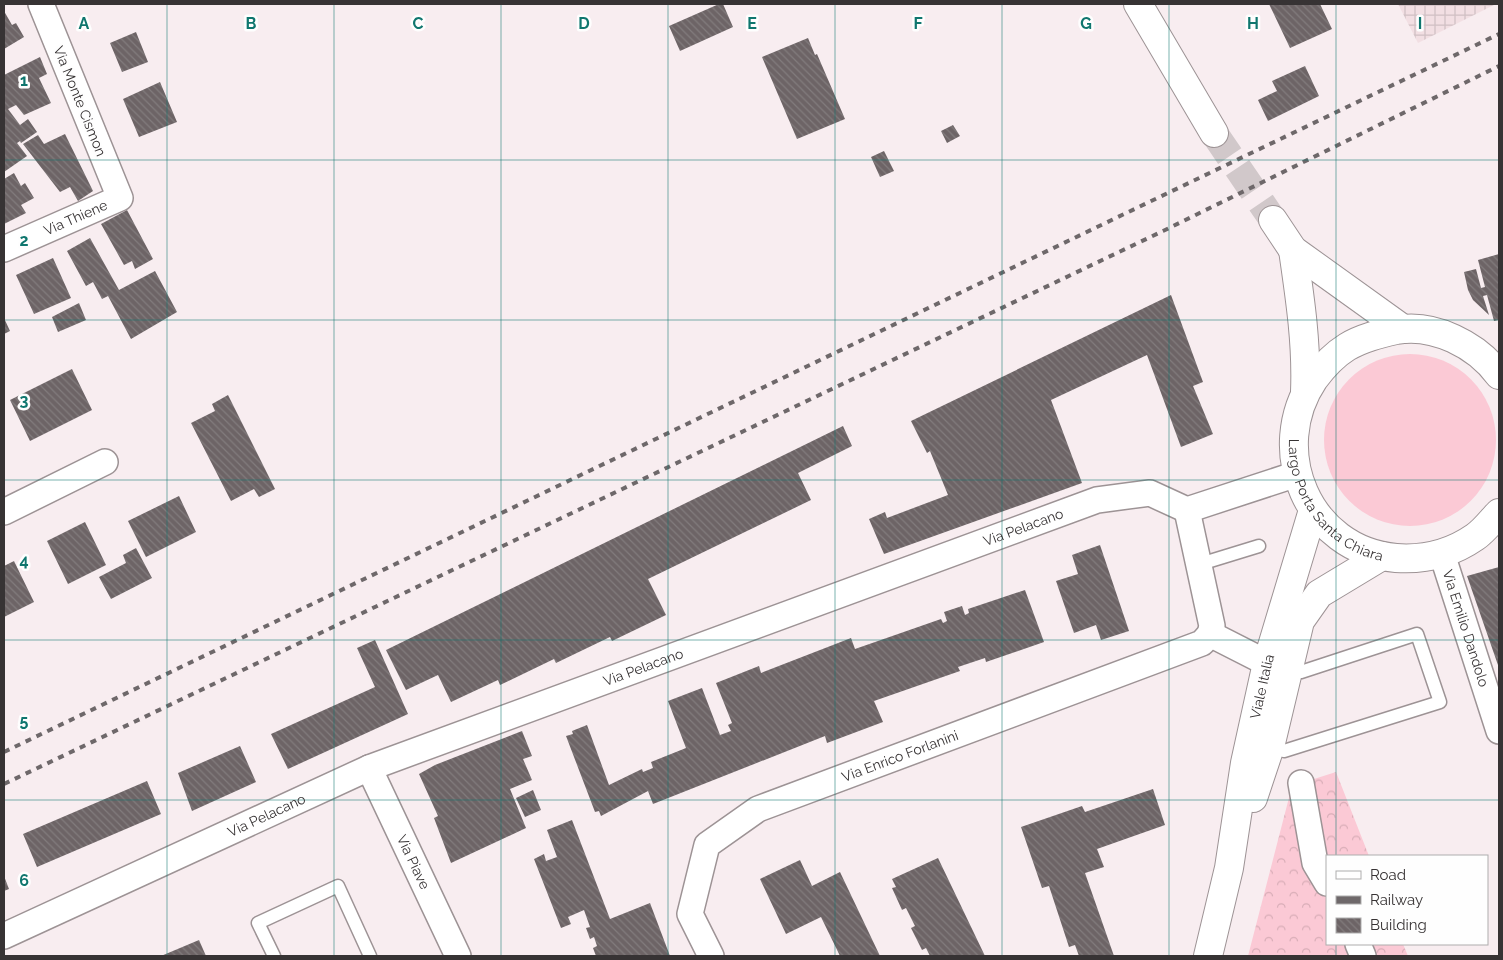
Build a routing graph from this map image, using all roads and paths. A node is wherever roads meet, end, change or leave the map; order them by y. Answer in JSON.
{"nodes":[{"id":1,"x":41,"y":4,"type":"edge"},
{"id":2,"x":1138,"y":4,"type":"edge"},
{"id":3,"x":1214,"y":133,"type":"tunnel mouth"},
{"id":4,"x":120,"y":198,"type":"joint"},
{"id":5,"x":1273,"y":220,"type":"tunnel mouth"},
{"id":6,"x":4,"y":249,"type":"edge"},
{"id":7,"x":1293,"y":250,"type":"junction"},
{"id":8,"x":1403,"y":329,"type":"junction"},
{"id":9,"x":1497,"y":369,"type":"edge"},
{"id":10,"x":1305,"y":392,"type":"junction"},
{"id":11,"x":105,"y":462,"type":"dead end"},
{"id":12,"x":1297,"y":474,"type":"junction"},
{"id":13,"x":1187,"y":510,"type":"junction"},
{"id":14,"x":1313,"y":510,"type":"junction"},
{"id":15,"x":4,"y":512,"type":"edge"},
{"id":16,"x":1499,"y":513,"type":"edge"},
{"id":17,"x":1259,"y":546,"type":"dead end"},
{"id":18,"x":1442,"y":554,"type":"junction"},
{"id":19,"x":1382,"y":556,"type":"junction"},
{"id":20,"x":1198,"y":565,"type":"junction"},
{"id":21,"x":1210,"y":634,"type":"junction"},
{"id":22,"x":1278,"y":668,"type":"junction"},
{"id":23,"x":1499,"y":731,"type":"edge"},
{"id":24,"x":1260,"y":743,"type":"junction"},
{"id":25,"x":369,"y":768,"type":"junction"},
{"id":26,"x":1302,"y":783,"type":"dead end"},
{"id":27,"x":1326,"y":881,"type":"edge"},
{"id":28,"x":4,"y":936,"type":"edge"},
{"id":29,"x":274,"y":956,"type":"edge"},
{"id":30,"x":370,"y":956,"type":"edge"},
{"id":31,"x":458,"y":956,"type":"edge"},
{"id":32,"x":711,"y":956,"type":"edge"},
{"id":33,"x":1208,"y":956,"type":"edge"}],
"edges":[{"from":1,"to":4,"type":"street","name":"Via Monte Cismon"},
{"from":2,"to":3,"type":"main road"},
{"from":4,"to":6,"type":"street","name":"Via Thiene"},
{"from":5,"to":7,"type":"main road"},
{"from":7,"to":8,"type":"main road"},
{"from":7,"to":10,"type":"main road"},
{"from":8,"to":9,"type":"main road","name":"Largo Porta Santa Chiara"},
{"from":8,"to":10,"type":"main road","name":"Largo Porta Santa Chiara"},
{"from":10,"to":12,"type":"main road","name":"Largo Porta Santa Chiara"},
{"from":11,"to":15,"type":"street"},
{"from":12,"to":13,"type":"street"},
{"from":12,"to":14,"type":"main road","name":"Largo Porta Santa Chiara"},
{"from":13,"to":20,"type":"street"},
{"from":13,"to":25,"type":"street","name":"Via Pelacano"},
{"from":14,"to":19,"type":"main road","name":"Largo Porta Santa Chiara"},
{"from":14,"to":22,"type":"main road","name":"Viale Italia"},
{"from":16,"to":18,"type":"main road","name":"Largo Porta Santa Chiara"},
{"from":17,"to":20,"type":"lane"},
{"from":18,"to":19,"type":"main road","name":"Largo Porta Santa Chiara"},
{"from":18,"to":23,"type":"street","name":"Via Emilio Dandolo"},
{"from":19,"to":22,"type":"main road","name":"Viale Italia"},
{"from":20,"to":21,"type":"street"},
{"from":21,"to":22,"type":"street"},
{"from":21,"to":32,"type":"street","name":"Via Enrico Forlanini"},
{"from":22,"to":24,"type":"main road","name":"Viale Italia"},
{"from":22,"to":24,"type":"lane"},
{"from":24,"to":33,"type":"main road","name":"Viale Italia"},
{"from":25,"to":28,"type":"street","name":"Via Pelacano"},
{"from":25,"to":31,"type":"street","name":"Via Piave"},
{"from":26,"to":27,"type":"street"},
{"from":29,"to":30,"type":"lane"}]}
